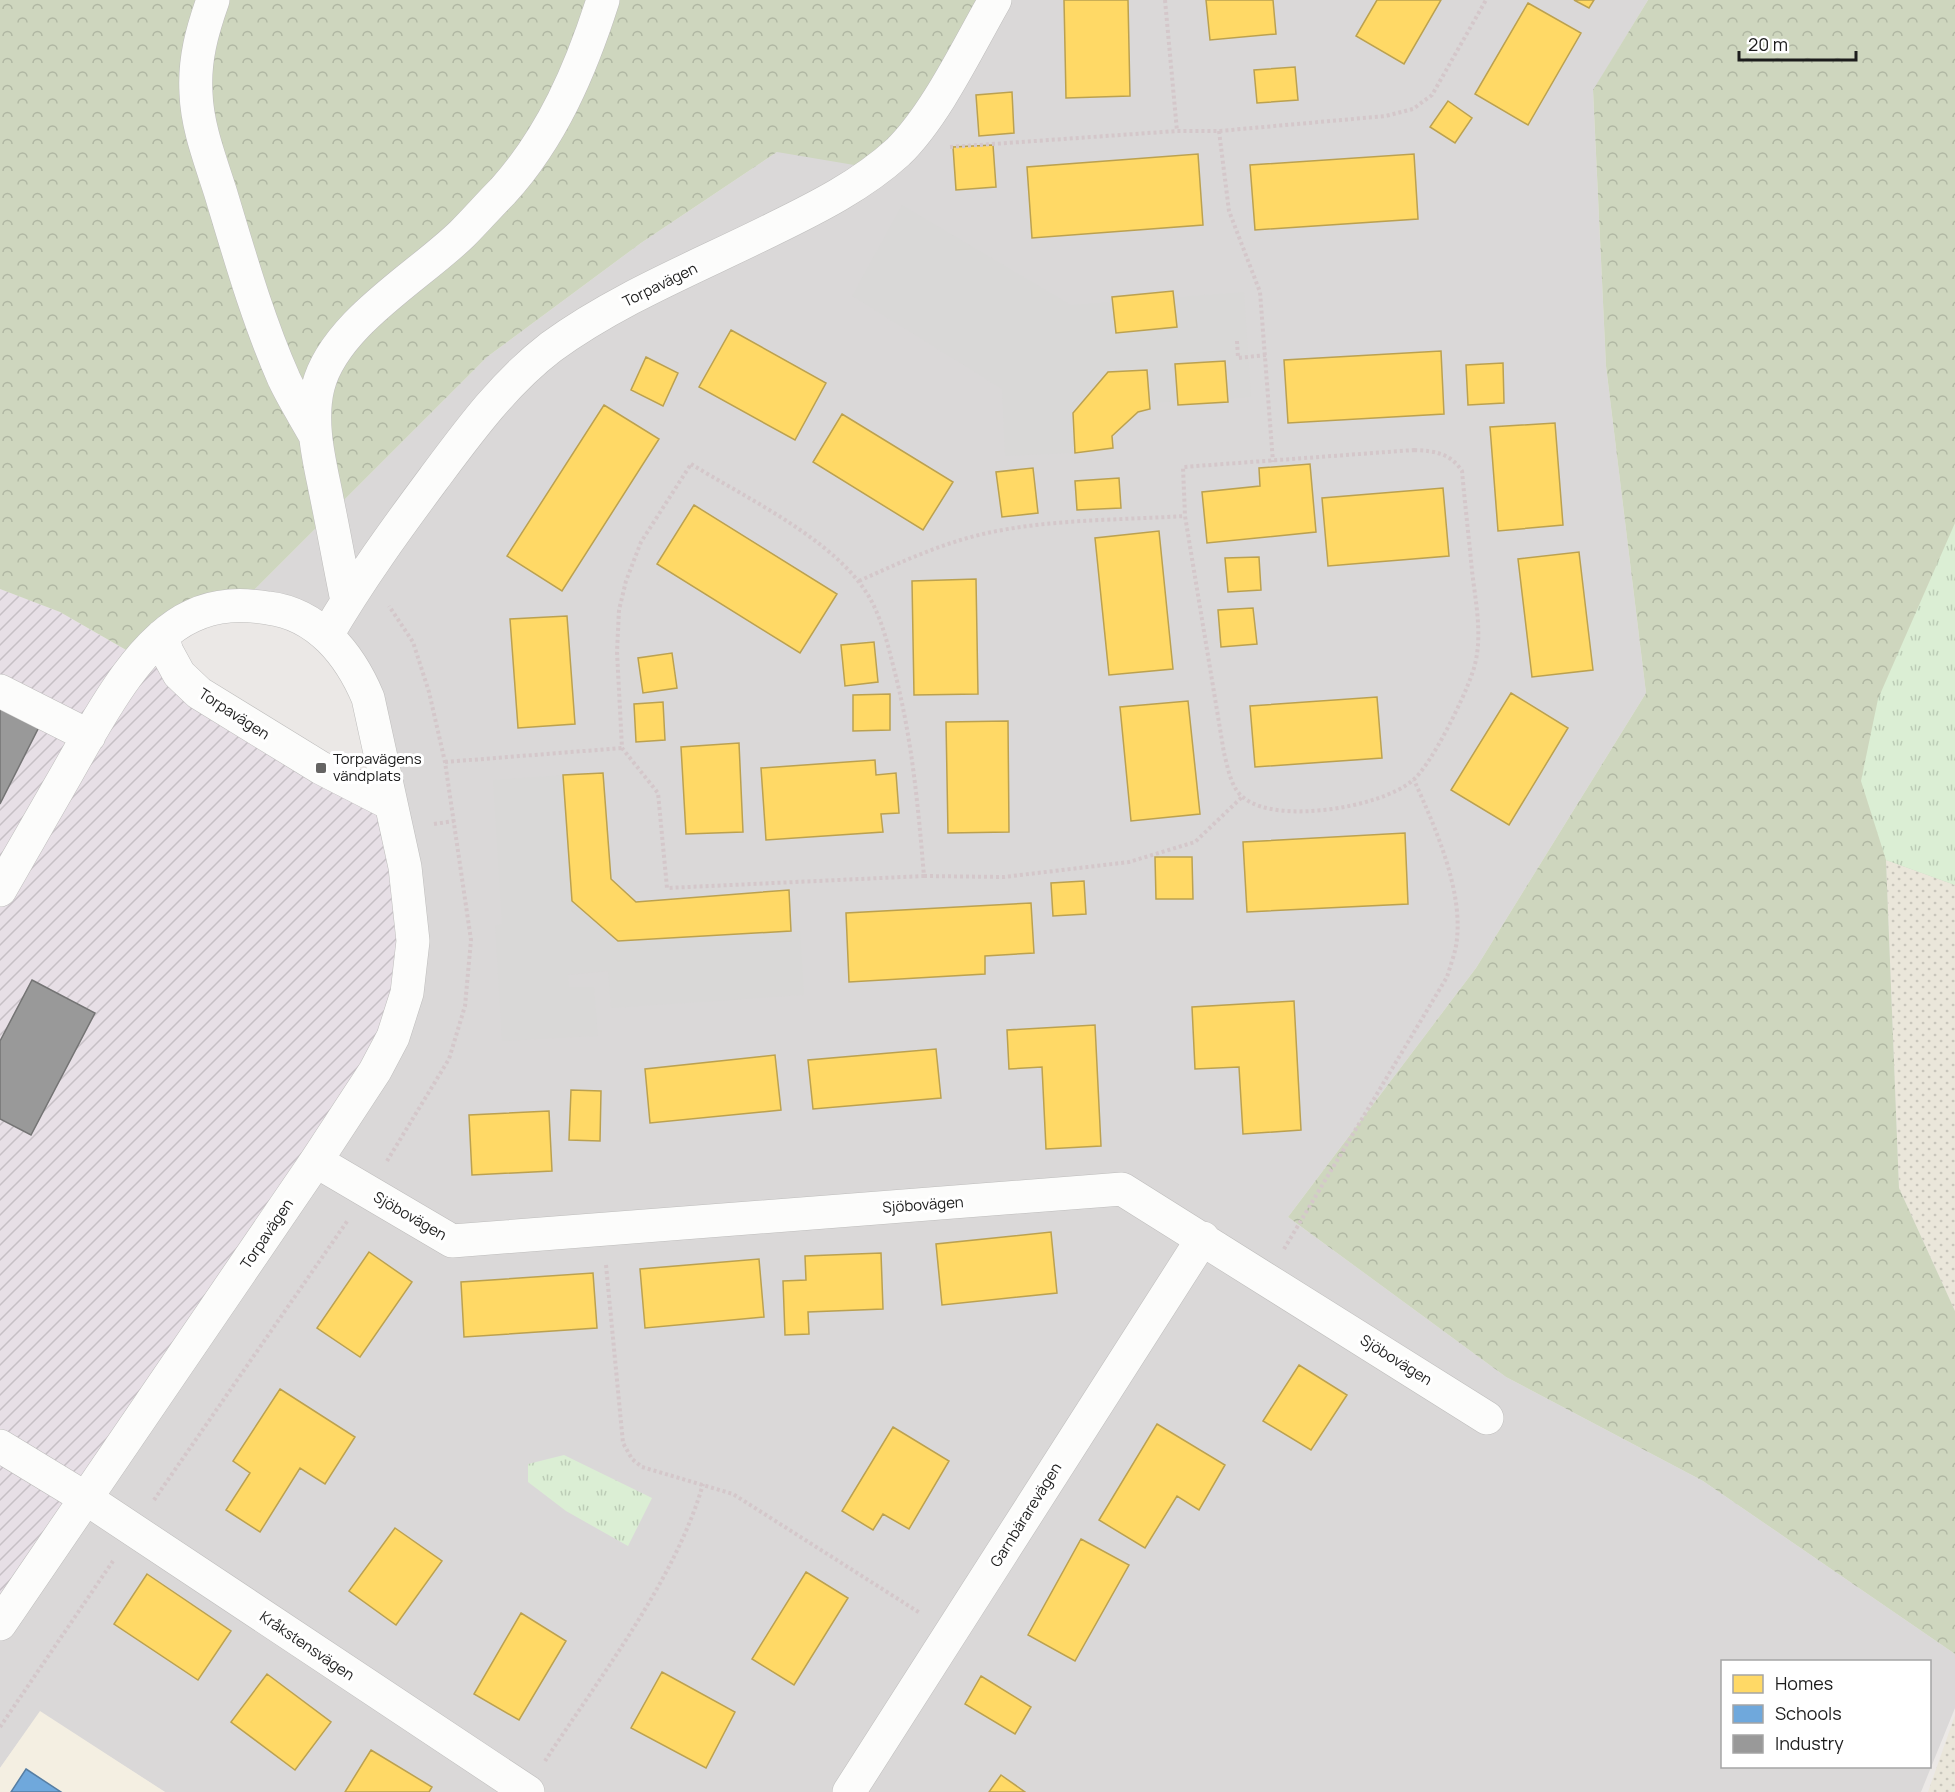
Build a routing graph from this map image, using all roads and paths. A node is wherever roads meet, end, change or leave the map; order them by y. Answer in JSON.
{"nodes":[{"id":1,"x":213,"y":0,"type":"edge"},
{"id":2,"x":603,"y":0,"type":"edge"},
{"id":3,"x":995,"y":0,"type":"edge"},
{"id":4,"x":1165,"y":0,"type":"edge"},
{"id":5,"x":1486,"y":0,"type":"edge"},
{"id":6,"x":1177,"y":131,"type":"junction"},
{"id":7,"x":1219,"y":131,"type":"junction"},
{"id":8,"x":899,"y":151,"type":"junction"},
{"id":9,"x":1237,"y":341,"type":"dead end"},
{"id":10,"x":1266,"y":355,"type":"junction"},
{"id":11,"x":315,"y":435,"type":"junction"},
{"id":12,"x":1273,"y":462,"type":"junction"},
{"id":13,"x":1185,"y":516,"type":"junction"},
{"id":14,"x":859,"y":581,"type":"junction"},
{"id":15,"x":347,"y":601,"type":"junction"},
{"id":16,"x":327,"y":635,"type":"junction"},
{"id":17,"x":162,"y":636,"type":"junction"},
{"id":18,"x":0,"y":691,"type":"edge"},
{"id":19,"x":89,"y":736,"type":"junction"},
{"id":20,"x":622,"y":748,"type":"junction"},
{"id":21,"x":445,"y":762,"type":"dead end"},
{"id":22,"x":1414,"y":780,"type":"junction"},
{"id":23,"x":1242,"y":797,"type":"junction"},
{"id":24,"x":391,"y":804,"type":"junction"},
{"id":25,"x":924,"y":876,"type":"junction"},
{"id":26,"x":0,"y":890,"type":"edge"},
{"id":27,"x":316,"y":1161,"type":"junction"},
{"id":28,"x":603,"y":1230,"type":"junction"},
{"id":29,"x":1203,"y":1238,"type":"junction"},
{"id":30,"x":1267,"y":1278,"type":"junction"},
{"id":31,"x":1487,"y":1418,"type":"dead end"},
{"id":32,"x":0,"y":1446,"type":"edge"},
{"id":33,"x":703,"y":1484,"type":"junction"},
{"id":34,"x":87,"y":1499,"type":"junction"},
{"id":35,"x":0,"y":1624,"type":"edge"},
{"id":36,"x":951,"y":1632,"type":"junction"},
{"id":37,"x":533,"y":1782,"type":"edge"},
{"id":38,"x":849,"y":1792,"type":"edge"}],
"edges":[{"from":1,"to":11,"type":"street"},
{"from":2,"to":11,"type":"street"},
{"from":3,"to":8,"type":"street","name":"Torpavägen"},
{"from":4,"to":6,"type":"path"},
{"from":5,"to":7,"type":"path"},
{"from":6,"to":7,"type":"path"},
{"from":6,"to":8,"type":"path"},
{"from":7,"to":10,"type":"path"},
{"from":8,"to":15,"type":"street","name":"Torpavägen"},
{"from":9,"to":10,"type":"path"},
{"from":10,"to":12,"type":"path"},
{"from":11,"to":15,"type":"street"},
{"from":12,"to":13,"type":"path"},
{"from":12,"to":22,"type":"path"},
{"from":13,"to":14,"type":"path"},
{"from":13,"to":23,"type":"path"},
{"from":14,"to":20,"type":"path"},
{"from":14,"to":25,"type":"path"},
{"from":15,"to":16,"type":"street","name":"Torpavägen"},
{"from":16,"to":17,"type":"street","name":"Torpavägen"},
{"from":16,"to":24,"type":"street","name":"Torpavägen"},
{"from":17,"to":19,"type":"street"},
{"from":17,"to":24,"type":"street","name":"Torpavägen"},
{"from":18,"to":19,"type":"street"},
{"from":19,"to":26,"type":"street"},
{"from":20,"to":21,"type":"path"},
{"from":20,"to":25,"type":"path"},
{"from":22,"to":23,"type":"path"},
{"from":22,"to":30,"type":"path"},
{"from":23,"to":25,"type":"path"},
{"from":24,"to":27,"type":"street","name":"Torpavägen"},
{"from":27,"to":28,"type":"street","name":"Sjöbovägen"},
{"from":27,"to":34,"type":"street","name":"Torpavägen"},
{"from":28,"to":29,"type":"street","name":"Sjöbovägen"},
{"from":28,"to":33,"type":"path"},
{"from":29,"to":30,"type":"street","name":"Sjöbovägen"},
{"from":29,"to":36,"type":"street","name":"Garnbärarevägen"},
{"from":30,"to":31,"type":"street","name":"Sjöbovägen"},
{"from":32,"to":34,"type":"street","name":"Kråkstensvägen"},
{"from":33,"to":36,"type":"path"},
{"from":33,"to":37,"type":"path"},
{"from":34,"to":35,"type":"street","name":"Torpavägen"},
{"from":34,"to":37,"type":"street","name":"Kråkstensvägen"},
{"from":36,"to":38,"type":"street","name":"Garnbärarevägen"}]}
